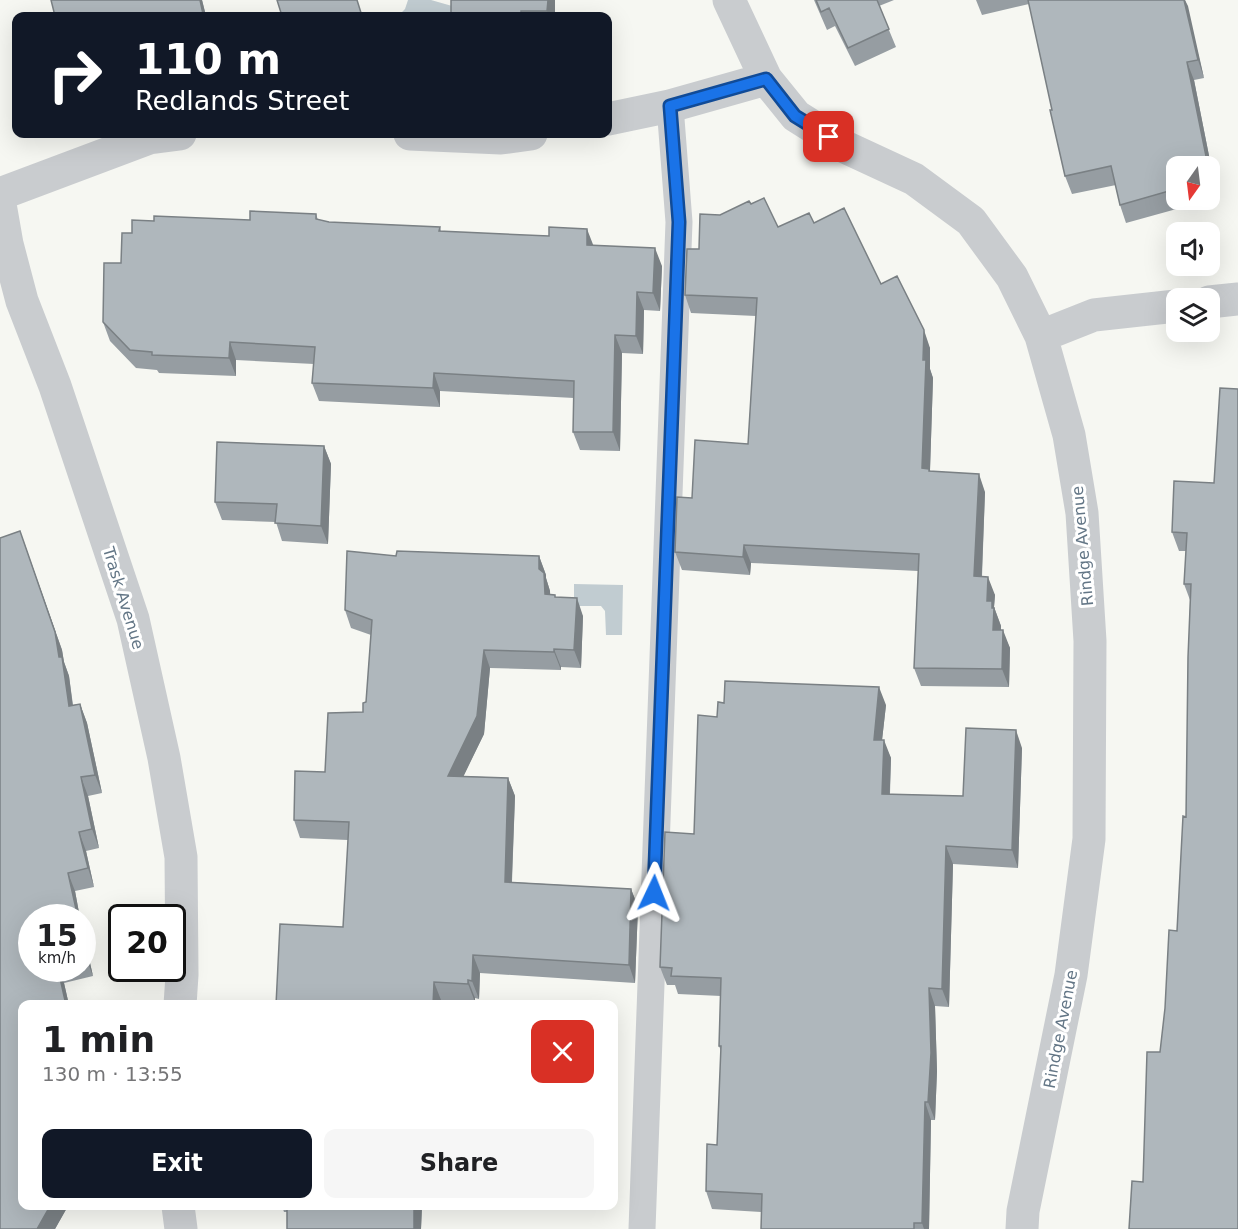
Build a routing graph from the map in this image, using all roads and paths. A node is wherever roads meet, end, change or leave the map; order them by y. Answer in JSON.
{"nodes":[{"id":1,"x":729,"y":0,"type":"edge"},
{"id":2,"x":766,"y":79,"type":"junction"},
{"id":3,"x":670,"y":106,"type":"junction"},
{"id":4,"x":612,"y":118,"type":"edge"},
{"id":5,"x":148,"y":138,"type":"edge"},
{"id":6,"x":0,"y":194,"type":"edge"},
{"id":7,"x":0,"y":204,"type":"edge"},
{"id":8,"x":1238,"y":299,"type":"edge"},
{"id":9,"x":1220,"y":301,"type":"edge"},
{"id":10,"x":1166,"y":307,"type":"edge"},
{"id":11,"x":1041,"y":336,"type":"junction"},
{"id":12,"x":180,"y":1000,"type":"edge"},
{"id":13,"x":179,"y":1210,"type":"edge"},
{"id":14,"x":181,"y":1229,"type":"edge"},
{"id":15,"x":642,"y":1229,"type":"edge"},
{"id":16,"x":1022,"y":1229,"type":"edge"}],
"edges":[{"from":1,"to":2,"type":"street","name":"Rindge Avenue"},
{"from":2,"to":3,"type":"street"},
{"from":2,"to":11,"type":"street","name":"Rindge Avenue"},
{"from":3,"to":4,"type":"street"},
{"from":3,"to":15,"type":"lane"},
{"from":5,"to":6,"type":"street"},
{"from":7,"to":12,"type":"street","name":"Trask Avenue"},
{"from":8,"to":9,"type":"street"},
{"from":10,"to":11,"type":"street"},
{"from":11,"to":16,"type":"street","name":"Rindge Avenue"},
{"from":13,"to":14,"type":"street"}]}
